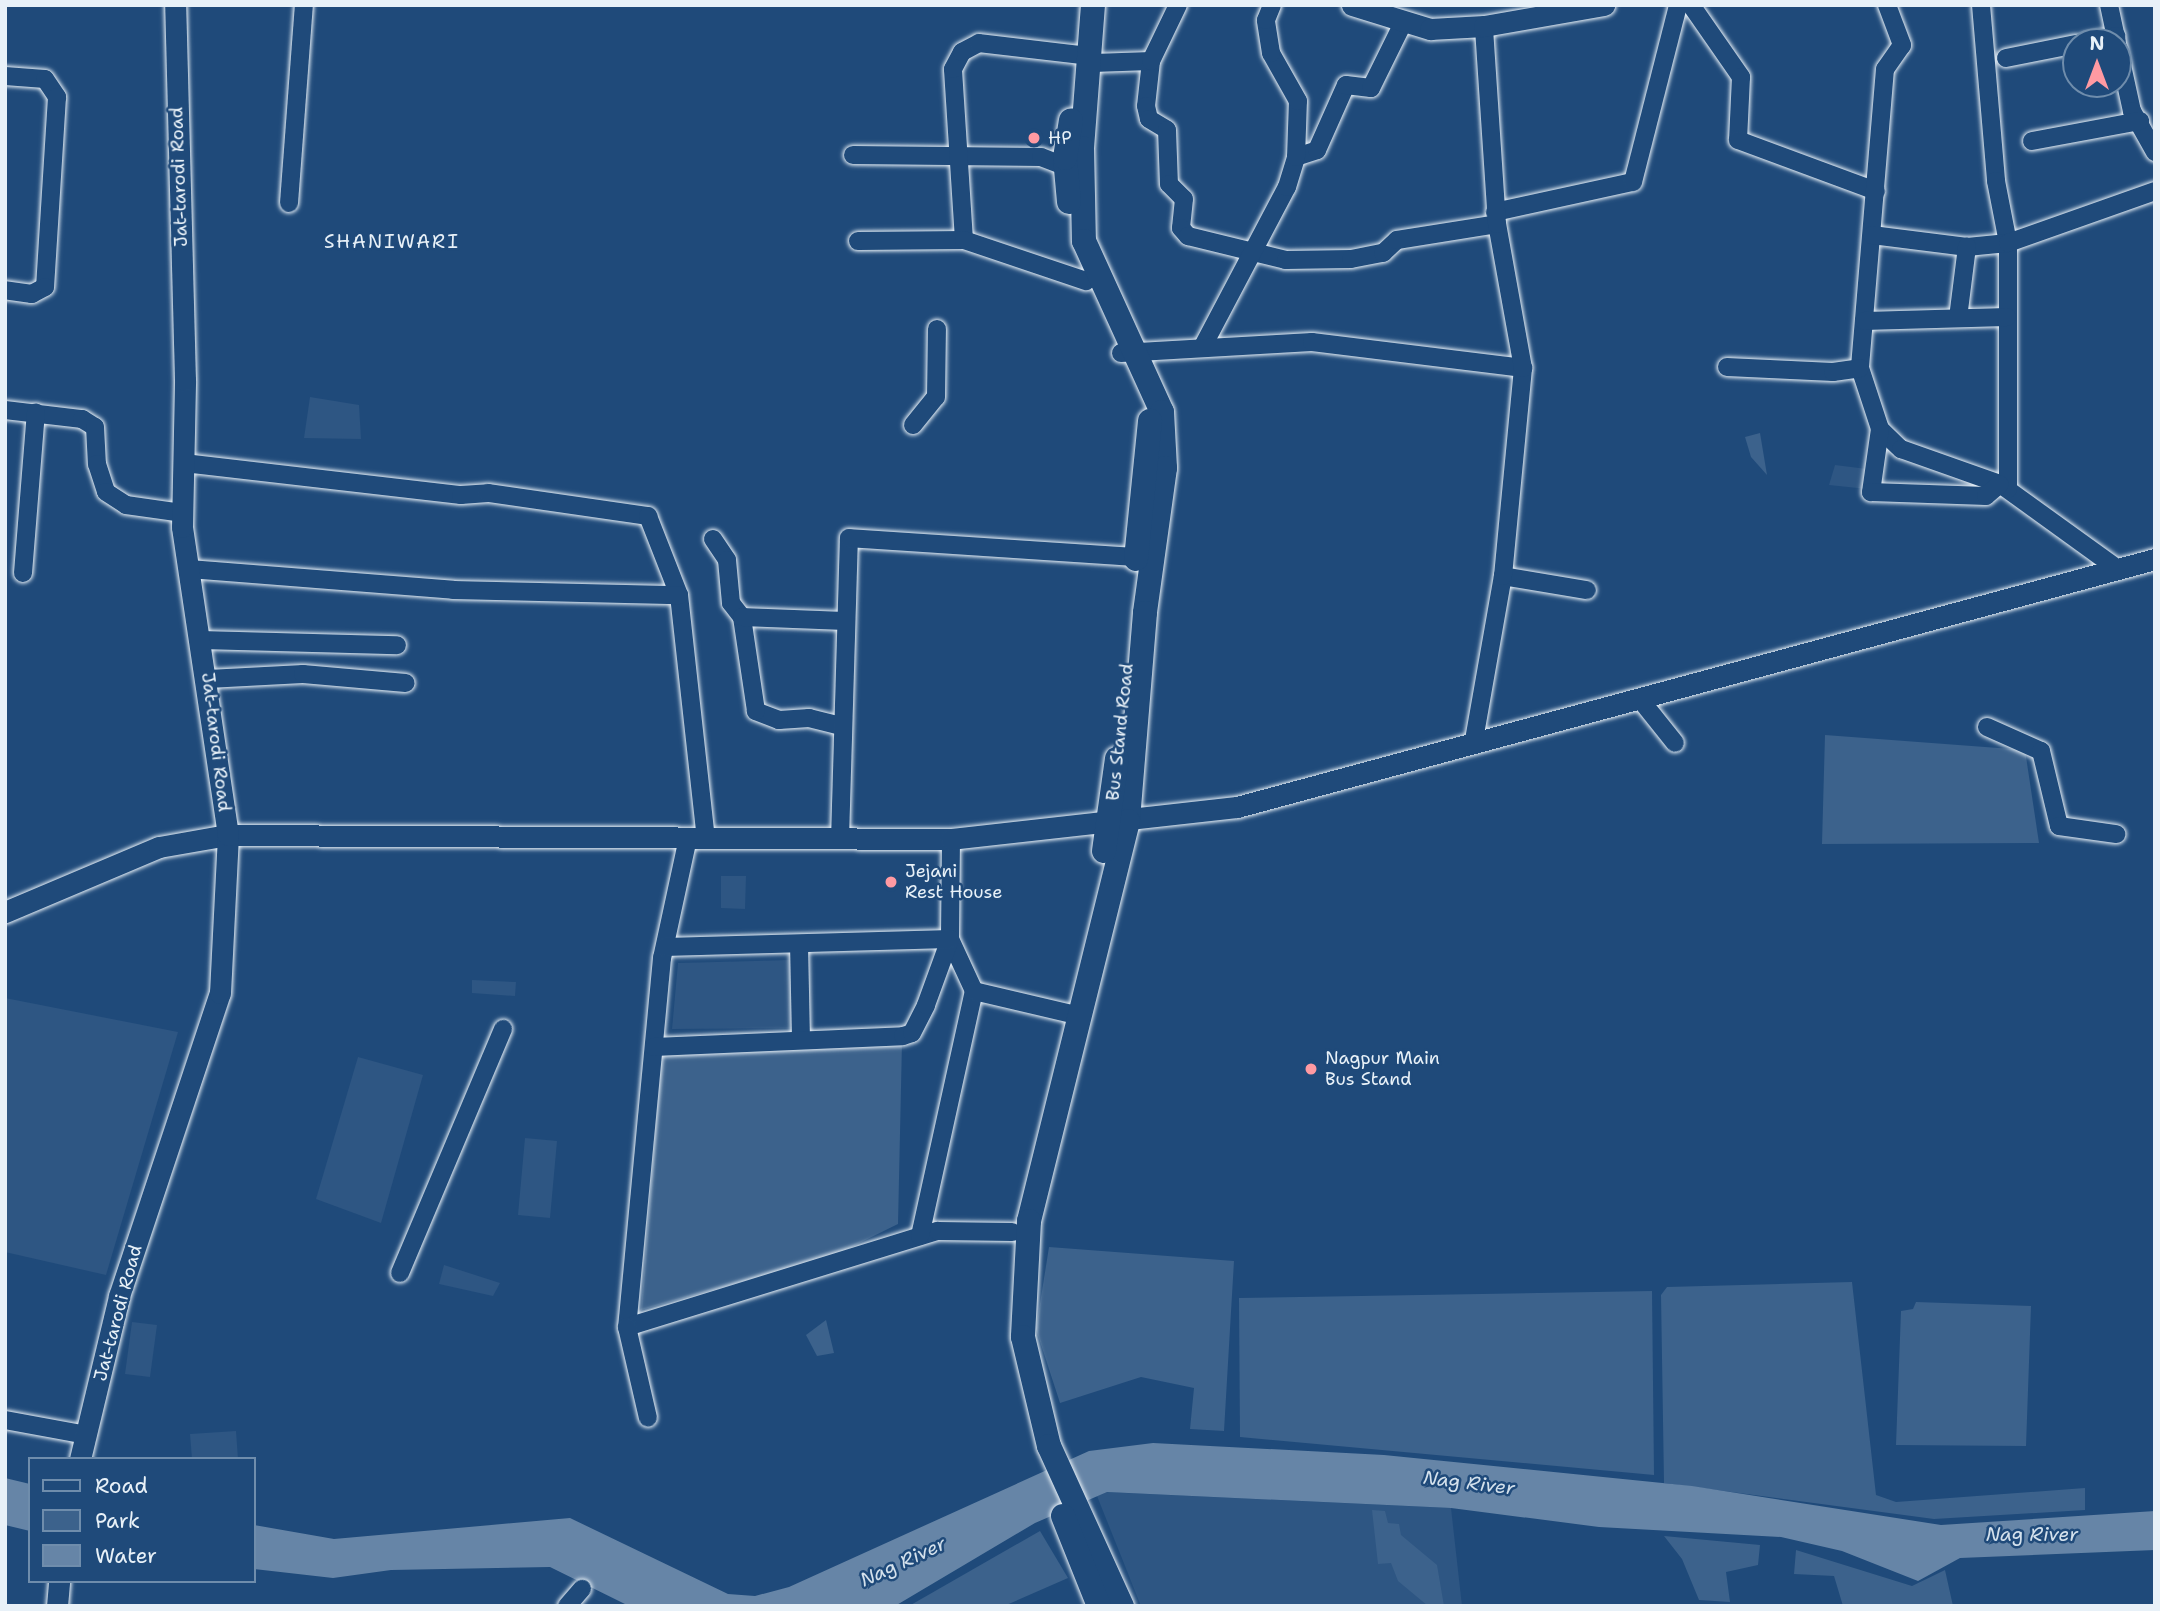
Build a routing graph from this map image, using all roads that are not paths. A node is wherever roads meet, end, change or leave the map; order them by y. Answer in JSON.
{"nodes":[{"id":1,"x":175,"y":5,"type":"edge"},
{"id":2,"x":304,"y":5,"type":"edge"},
{"id":3,"x":1082,"y":5,"type":"edge"},
{"id":4,"x":1093,"y":5,"type":"edge"},
{"id":5,"x":1178,"y":5,"type":"edge"},
{"id":6,"x":1272,"y":5,"type":"edge"},
{"id":7,"x":1352,"y":5,"type":"edge"},
{"id":8,"x":1604,"y":5,"type":"edge"},
{"id":9,"x":1678,"y":5,"type":"edge"},
{"id":10,"x":1691,"y":5,"type":"edge"},
{"id":11,"x":1887,"y":5,"type":"edge"},
{"id":12,"x":1981,"y":5,"type":"edge"},
{"id":13,"x":2109,"y":5,"type":"edge"},
{"id":14,"x":1404,"y":22,"type":"junction"},
{"id":15,"x":1485,"y":26,"type":"junction"},
{"id":16,"x":2114,"y":28,"type":"edge"},
{"id":17,"x":2062,"y":47,"type":"edge"},
{"id":18,"x":2006,"y":58,"type":"dead end"},
{"id":19,"x":1087,"y":59,"type":"junction"},
{"id":20,"x":1151,"y":61,"type":"junction"},
{"id":21,"x":5,"y":76,"type":"edge"},
{"id":22,"x":2129,"y":98,"type":"edge"},
{"id":23,"x":2140,"y":121,"type":"junction"},
{"id":24,"x":2032,"y":141,"type":"dead end"},
{"id":25,"x":2155,"y":152,"type":"edge"},
{"id":26,"x":853,"y":155,"type":"dead end"},
{"id":27,"x":958,"y":156,"type":"junction"},
{"id":28,"x":1296,"y":157,"type":"junction"},
{"id":29,"x":1065,"y":166,"type":"junction"},
{"id":30,"x":1876,"y":191,"type":"junction"},
{"id":31,"x":2155,"y":191,"type":"edge"},
{"id":32,"x":289,"y":203,"type":"dead end"},
{"id":33,"x":1496,"y":218,"type":"junction"},
{"id":34,"x":1872,"y":235,"type":"junction"},
{"id":35,"x":964,"y":240,"type":"junction"},
{"id":36,"x":858,"y":241,"type":"dead end"},
{"id":37,"x":2008,"y":243,"type":"junction"},
{"id":38,"x":1967,"y":247,"type":"junction"},
{"id":39,"x":1250,"y":251,"type":"junction"},
{"id":40,"x":1086,"y":281,"type":"junction"},
{"id":41,"x":5,"y":290,"type":"edge"},
{"id":42,"x":2007,"y":317,"type":"junction"},
{"id":43,"x":1958,"y":318,"type":"junction"},
{"id":44,"x":1864,"y":321,"type":"junction"},
{"id":45,"x":937,"y":329,"type":"dead end"},
{"id":46,"x":1202,"y":348,"type":"junction"},
{"id":47,"x":1129,"y":353,"type":"junction"},
{"id":48,"x":1727,"y":367,"type":"dead end"},
{"id":49,"x":1523,"y":368,"type":"junction"},
{"id":50,"x":1860,"y":368,"type":"junction"},
{"id":51,"x":5,"y":410,"type":"edge"},
{"id":52,"x":36,"y":413,"type":"junction"},
{"id":53,"x":913,"y":425,"type":"dead end"},
{"id":54,"x":1880,"y":429,"type":"junction"},
{"id":55,"x":184,"y":463,"type":"junction"},
{"id":56,"x":2004,"y":486,"type":"junction"},
{"id":57,"x":183,"y":513,"type":"junction"},
{"id":58,"x":713,"y":539,"type":"dead end"},
{"id":59,"x":1136,"y":557,"type":"junction"},
{"id":60,"x":2155,"y":559,"type":"edge"},
{"id":61,"x":189,"y":569,"type":"junction"},
{"id":62,"x":2118,"y":569,"type":"junction"},
{"id":63,"x":23,"y":573,"type":"dead end"},
{"id":64,"x":1503,"y":576,"type":"junction"},
{"id":65,"x":1587,"y":590,"type":"dead end"},
{"id":66,"x":679,"y":595,"type":"junction"},
{"id":67,"x":742,"y":617,"type":"junction"},
{"id":68,"x":845,"y":621,"type":"junction"},
{"id":69,"x":201,"y":640,"type":"junction"},
{"id":70,"x":397,"y":645,"type":"dead end"},
{"id":71,"x":208,"y":679,"type":"junction"},
{"id":72,"x":406,"y":682,"type":"dead end"},
{"id":73,"x":1643,"y":702,"type":"dead end"},
{"id":74,"x":841,"y":726,"type":"junction"},
{"id":75,"x":1987,"y":727,"type":"dead end"},
{"id":76,"x":1474,"y":740,"type":"junction"},
{"id":77,"x":1675,"y":743,"type":"dead end"},
{"id":78,"x":1120,"y":822,"type":"junction"},
{"id":79,"x":2116,"y":834,"type":"dead end"},
{"id":80,"x":228,"y":835,"type":"junction"},
{"id":81,"x":697,"y":838,"type":"junction"},
{"id":82,"x":841,"y":839,"type":"junction"},
{"id":83,"x":951,"y":839,"type":"junction"},
{"id":84,"x":5,"y":912,"type":"edge"},
{"id":85,"x":950,"y":939,"type":"junction"},
{"id":86,"x":799,"y":944,"type":"junction"},
{"id":87,"x":665,"y":947,"type":"junction"},
{"id":88,"x":974,"y":991,"type":"junction"},
{"id":89,"x":1074,"y":1014,"type":"junction"},
{"id":90,"x":503,"y":1028,"type":"dead end"},
{"id":91,"x":801,"y":1039,"type":"junction"},
{"id":92,"x":654,"y":1046,"type":"junction"},
{"id":93,"x":1012,"y":1232,"type":"junction"},
{"id":94,"x":919,"y":1236,"type":"junction"},
{"id":95,"x":400,"y":1273,"type":"dead end"},
{"id":96,"x":627,"y":1327,"type":"junction"},
{"id":97,"x":648,"y":1418,"type":"dead end"},
{"id":98,"x":5,"y":1420,"type":"edge"},
{"id":99,"x":87,"y":1435,"type":"junction"},
{"id":100,"x":81,"y":1457,"type":"edge"},
{"id":101,"x":1052,"y":1472,"type":"junction"},
{"id":102,"x":1068,"y":1509,"type":"junction"},
{"id":103,"x":59,"y":1583,"type":"edge"},
{"id":104,"x":583,"y":1589,"type":"dead end"},
{"id":105,"x":57,"y":1606,"type":"edge"},
{"id":106,"x":566,"y":1606,"type":"edge"},
{"id":107,"x":1099,"y":1606,"type":"edge"},
{"id":108,"x":1122,"y":1606,"type":"edge"}],
"edges":[{"from":1,"to":55,"type":"street","name":"Jat-tarodi Road"},
{"from":2,"to":32,"type":"street"},
{"from":3,"to":19,"type":"main road","name":"Bus Stand Road"},
{"from":4,"to":19,"type":"main road"},
{"from":5,"to":20,"type":"street"},
{"from":6,"to":28,"type":"street"},
{"from":7,"to":14,"type":"street"},
{"from":8,"to":15,"type":"street"},
{"from":9,"to":33,"type":"street"},
{"from":10,"to":30,"type":"street"},
{"from":11,"to":30,"type":"street"},
{"from":12,"to":37,"type":"street"},
{"from":13,"to":16,"type":"street"},
{"from":14,"to":15,"type":"street"},
{"from":14,"to":28,"type":"street"},
{"from":15,"to":33,"type":"street"},
{"from":17,"to":18,"type":"street"},
{"from":19,"to":20,"type":"street"},
{"from":19,"to":27,"type":"street"},
{"from":19,"to":29,"type":"main road","name":"Bus Stand Road"},
{"from":19,"to":47,"type":"main road"},
{"from":20,"to":39,"type":"street"},
{"from":21,"to":41,"type":"street"},
{"from":22,"to":23,"type":"street"},
{"from":23,"to":24,"type":"street"},
{"from":23,"to":25,"type":"street"},
{"from":26,"to":27,"type":"street"},
{"from":27,"to":29,"type":"street"},
{"from":27,"to":35,"type":"street"},
{"from":28,"to":39,"type":"street"},
{"from":29,"to":40,"type":"main road","name":"Bus Stand Road"},
{"from":30,"to":34,"type":"street"},
{"from":31,"to":37,"type":"street"},
{"from":33,"to":39,"type":"street"},
{"from":33,"to":49,"type":"street"},
{"from":34,"to":38,"type":"street"},
{"from":34,"to":44,"type":"street"},
{"from":35,"to":36,"type":"street"},
{"from":35,"to":40,"type":"street"},
{"from":37,"to":38,"type":"street"},
{"from":37,"to":42,"type":"street"},
{"from":38,"to":43,"type":"street"},
{"from":39,"to":46,"type":"street"},
{"from":40,"to":47,"type":"main road","name":"Bus Stand Road"},
{"from":42,"to":43,"type":"street"},
{"from":42,"to":56,"type":"street"},
{"from":43,"to":44,"type":"street"},
{"from":44,"to":50,"type":"street"},
{"from":45,"to":53,"type":"street"},
{"from":46,"to":47,"type":"street"},
{"from":46,"to":49,"type":"street"},
{"from":47,"to":59,"type":"main road","name":"Bus Stand Road"},
{"from":47,"to":78,"type":"main road"},
{"from":48,"to":50,"type":"street"},
{"from":49,"to":64,"type":"street"},
{"from":50,"to":54,"type":"street"},
{"from":51,"to":52,"type":"street"},
{"from":52,"to":57,"type":"street"},
{"from":52,"to":63,"type":"street"},
{"from":54,"to":56,"type":"street"},
{"from":54,"to":56,"type":"street"},
{"from":55,"to":57,"type":"street","name":"Jat-tarodi Road"},
{"from":55,"to":66,"type":"street"},
{"from":56,"to":62,"type":"street"},
{"from":57,"to":61,"type":"street","name":"Jat-tarodi Road"},
{"from":58,"to":67,"type":"street"},
{"from":59,"to":68,"type":"street"},
{"from":59,"to":78,"type":"main road","name":"Bus Stand Road"},
{"from":60,"to":62,"type":"street"},
{"from":61,"to":66,"type":"street"},
{"from":61,"to":69,"type":"street","name":"Jat-tarodi Road"},
{"from":62,"to":76,"type":"street"},
{"from":64,"to":65,"type":"street"},
{"from":64,"to":76,"type":"street"},
{"from":66,"to":81,"type":"street"},
{"from":67,"to":68,"type":"street"},
{"from":67,"to":74,"type":"street"},
{"from":68,"to":74,"type":"street"},
{"from":69,"to":70,"type":"street"},
{"from":69,"to":71,"type":"street","name":"Jat-tarodi Road"},
{"from":71,"to":72,"type":"street"},
{"from":71,"to":80,"type":"street","name":"Jat-tarodi Road"},
{"from":73,"to":77,"type":"street"},
{"from":74,"to":82,"type":"street"},
{"from":75,"to":79,"type":"street"},
{"from":76,"to":78,"type":"street"},
{"from":78,"to":83,"type":"street"},
{"from":78,"to":89,"type":"main road","name":"Bus Stand Road"},
{"from":80,"to":81,"type":"street"},
{"from":80,"to":84,"type":"street"},
{"from":80,"to":99,"type":"street","name":"Jat-tarodi Road"},
{"from":81,"to":82,"type":"street"},
{"from":81,"to":87,"type":"street"},
{"from":82,"to":83,"type":"street"},
{"from":83,"to":85,"type":"street"},
{"from":85,"to":86,"type":"street"},
{"from":85,"to":88,"type":"street"},
{"from":85,"to":91,"type":"street"},
{"from":86,"to":87,"type":"street"},
{"from":86,"to":91,"type":"street"},
{"from":87,"to":92,"type":"street"},
{"from":88,"to":89,"type":"street"},
{"from":88,"to":94,"type":"street"},
{"from":89,"to":93,"type":"main road","name":"Bus Stand Road"},
{"from":89,"to":101,"type":"main road"},
{"from":90,"to":95,"type":"street"},
{"from":91,"to":92,"type":"street"},
{"from":92,"to":96,"type":"street"},
{"from":93,"to":94,"type":"street"},
{"from":93,"to":101,"type":"main road","name":"Bus Stand Road"},
{"from":94,"to":96,"type":"street"},
{"from":96,"to":97,"type":"street"},
{"from":98,"to":99,"type":"street"},
{"from":99,"to":100,"type":"street","name":"Jat-tarodi Road"},
{"from":101,"to":102,"type":"main road"},
{"from":102,"to":107,"type":"main road"},
{"from":102,"to":108,"type":"main road"},
{"from":103,"to":105,"type":"street"},
{"from":104,"to":106,"type":"street"}]}
